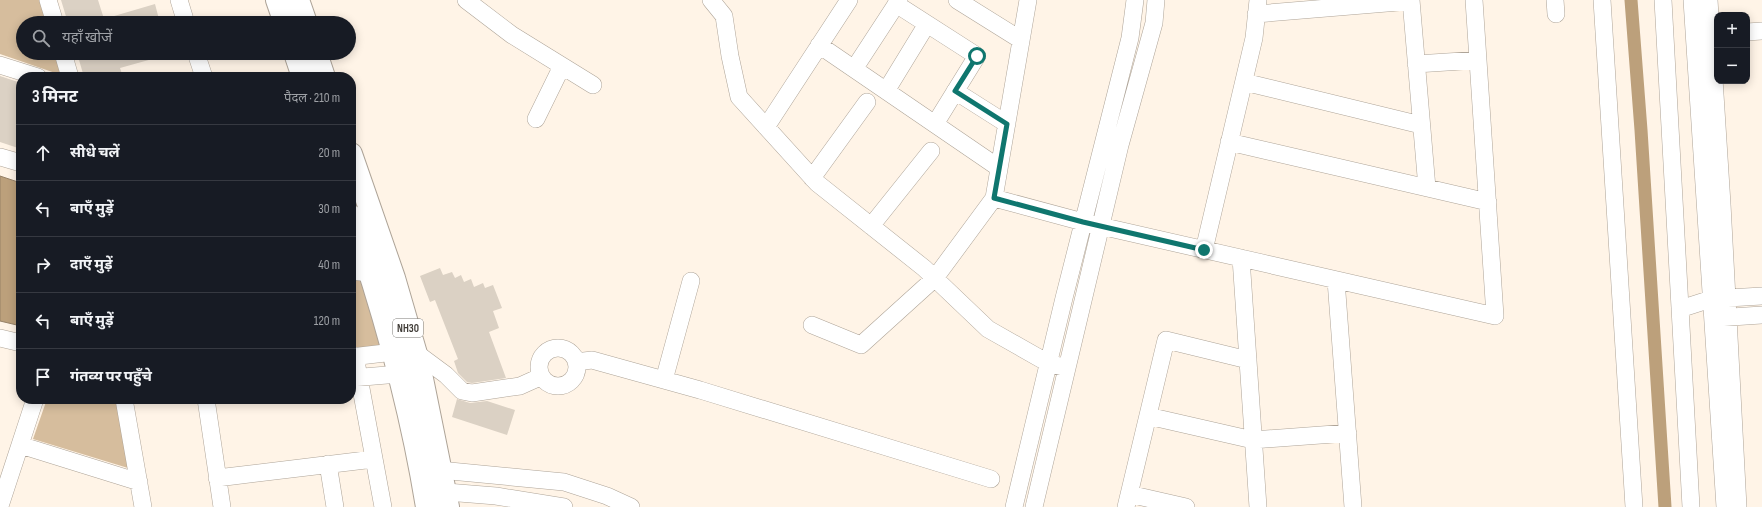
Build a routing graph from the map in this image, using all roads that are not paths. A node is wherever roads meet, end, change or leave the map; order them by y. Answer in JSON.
{"nodes":[{"id":1,"x":48,"y":0,"type":"edge"},
{"id":2,"x":179,"y":0,"type":"edge"},
{"id":3,"x":277,"y":0,"type":"edge"},
{"id":4,"x":298,"y":0,"type":"edge"},
{"id":5,"x":466,"y":0,"type":"edge"},
{"id":6,"x":711,"y":0,"type":"edge"},
{"id":7,"x":849,"y":0,"type":"edge"},
{"id":8,"x":957,"y":0,"type":"edge"},
{"id":9,"x":1027,"y":0,"type":"edge"},
{"id":10,"x":1135,"y":0,"type":"edge"},
{"id":11,"x":1156,"y":0,"type":"edge"},
{"id":12,"x":1411,"y":0,"type":"edge"},
{"id":13,"x":1474,"y":0,"type":"edge"},
{"id":14,"x":1602,"y":0,"type":"edge"},
{"id":15,"x":1663,"y":0,"type":"edge"},
{"id":16,"x":1692,"y":0,"type":"edge"},
{"id":17,"x":1709,"y":0,"type":"edge"},
{"id":18,"x":898,"y":2,"type":"edge"},
{"id":19,"x":1321,"y":4,"type":"edge"},
{"id":20,"x":1257,"y":7,"type":"edge"},
{"id":21,"x":52,"y":16,"type":"edge"},
{"id":22,"x":184,"y":16,"type":"edge"},
{"id":23,"x":283,"y":16,"type":"edge"},
{"id":24,"x":304,"y":16,"type":"edge"},
{"id":25,"x":927,"y":24,"type":"junction"},
{"id":26,"x":1762,"y":31,"type":"edge"},
{"id":27,"x":1750,"y":32,"type":"edge"},
{"id":28,"x":1708,"y":34,"type":"edge"},
{"id":29,"x":1021,"y":40,"type":"junction"},
{"id":30,"x":819,"y":45,"type":"junction"},
{"id":31,"x":65,"y":60,"type":"edge"},
{"id":32,"x":198,"y":60,"type":"edge"},
{"id":33,"x":297,"y":60,"type":"edge"},
{"id":34,"x":318,"y":60,"type":"edge"},
{"id":35,"x":1478,"y":60,"type":"junction"},
{"id":36,"x":1416,"y":64,"type":"junction"},
{"id":37,"x":0,"y":65,"type":"edge"},
{"id":38,"x":562,"y":66,"type":"junction"},
{"id":39,"x":854,"y":69,"type":"junction"},
{"id":40,"x":22,"y":72,"type":"edge"},
{"id":41,"x":69,"y":72,"type":"edge"},
{"id":42,"x":202,"y":72,"type":"edge"},
{"id":43,"x":301,"y":72,"type":"edge"},
{"id":44,"x":322,"y":72,"type":"edge"},
{"id":45,"x":1244,"y":82,"type":"junction"},
{"id":46,"x":593,"y":86,"type":"dead end"},
{"id":47,"x":886,"y":91,"type":"junction"},
{"id":48,"x":955,"y":91,"type":"junction"},
{"id":49,"x":867,"y":102,"type":"dead end"},
{"id":50,"x":536,"y":119,"type":"dead end"},
{"id":51,"x":935,"y":124,"type":"junction"},
{"id":52,"x":1007,"y":124,"type":"junction"},
{"id":53,"x":1421,"y":125,"type":"junction"},
{"id":54,"x":766,"y":127,"type":"junction"},
{"id":55,"x":1230,"y":142,"type":"junction"},
{"id":56,"x":931,"y":151,"type":"dead end"},
{"id":57,"x":0,"y":156,"type":"edge"},
{"id":58,"x":16,"y":161,"type":"edge"},
{"id":59,"x":356,"y":168,"type":"edge"},
{"id":60,"x":999,"y":168,"type":"junction"},
{"id":61,"x":812,"y":178,"type":"junction"},
{"id":62,"x":1427,"y":188,"type":"junction"},
{"id":63,"x":994,"y":198,"type":"junction"},
{"id":64,"x":1488,"y":202,"type":"junction"},
{"id":65,"x":1083,"y":222,"type":"junction"},
{"id":66,"x":872,"y":226,"type":"junction"},
{"id":67,"x":1101,"y":226,"type":"junction"},
{"id":68,"x":356,"y":244,"type":"edge"},
{"id":69,"x":1204,"y":250,"type":"junction"},
{"id":70,"x":1241,"y":258,"type":"junction"},
{"id":71,"x":361,"y":272,"type":"edge"},
{"id":72,"x":935,"y":278,"type":"junction"},
{"id":73,"x":691,"y":280,"type":"dead end"},
{"id":74,"x":1336,"y":280,"type":"junction"},
{"id":75,"x":1762,"y":296,"type":"edge"},
{"id":76,"x":1719,"y":298,"type":"junction"},
{"id":77,"x":1680,"y":309,"type":"junction"},
{"id":78,"x":1762,"y":315,"type":"edge"},
{"id":79,"x":1720,"y":317,"type":"junction"},
{"id":80,"x":812,"y":325,"type":"dead end"},
{"id":81,"x":0,"y":338,"type":"edge"},
{"id":82,"x":16,"y":342,"type":"edge"},
{"id":83,"x":394,"y":352,"type":"junction"},
{"id":84,"x":415,"y":352,"type":"junction"},
{"id":85,"x":356,"y":357,"type":"edge"},
{"id":86,"x":1248,"y":360,"type":"junction"},
{"id":87,"x":576,"y":362,"type":"junction"},
{"id":88,"x":1048,"y":363,"type":"junction"},
{"id":89,"x":1067,"y":368,"type":"junction"},
{"id":90,"x":399,"y":374,"type":"junction"},
{"id":91,"x":540,"y":376,"type":"junction"},
{"id":92,"x":356,"y":378,"type":"edge"},
{"id":93,"x":664,"y":380,"type":"junction"},
{"id":94,"x":356,"y":382,"type":"edge"},
{"id":95,"x":33,"y":404,"type":"edge"},
{"id":96,"x":125,"y":404,"type":"edge"},
{"id":97,"x":207,"y":404,"type":"edge"},
{"id":98,"x":1148,"y":416,"type":"junction"},
{"id":99,"x":1348,"y":433,"type":"junction"},
{"id":100,"x":1253,"y":440,"type":"junction"},
{"id":101,"x":20,"y":445,"type":"junction"},
{"id":102,"x":374,"y":459,"type":"junction"},
{"id":103,"x":328,"y":464,"type":"junction"},
{"id":104,"x":431,"y":469,"type":"junction"},
{"id":105,"x":217,"y":478,"type":"junction"},
{"id":106,"x":991,"y":479,"type":"dead end"},
{"id":107,"x":139,"y":482,"type":"junction"},
{"id":108,"x":436,"y":499,"type":"edge"},
{"id":109,"x":1128,"y":501,"type":"edge"},
{"id":110,"x":0,"y":506,"type":"edge"},
{"id":111,"x":143,"y":507,"type":"edge"},
{"id":112,"x":222,"y":507,"type":"edge"},
{"id":113,"x":335,"y":507,"type":"edge"},
{"id":114,"x":383,"y":507,"type":"edge"},
{"id":115,"x":564,"y":507,"type":"edge"},
{"id":116,"x":631,"y":507,"type":"edge"},
{"id":117,"x":1014,"y":507,"type":"edge"},
{"id":118,"x":1034,"y":507,"type":"edge"},
{"id":119,"x":1186,"y":507,"type":"edge"},
{"id":120,"x":1258,"y":507,"type":"edge"},
{"id":121,"x":1353,"y":507,"type":"edge"},
{"id":122,"x":1634,"y":507,"type":"edge"},
{"id":123,"x":1691,"y":507,"type":"edge"},
{"id":124,"x":1725,"y":507,"type":"edge"},
{"id":125,"x":1738,"y":507,"type":"edge"}],
"edges":[{"from":1,"to":21,"type":"street"},
{"from":2,"to":22,"type":"street"},
{"from":3,"to":23,"type":"highway"},
{"from":4,"to":24,"type":"highway"},
{"from":5,"to":38,"type":"street"},
{"from":6,"to":54,"type":"street"},
{"from":7,"to":30,"type":"street"},
{"from":8,"to":29,"type":"street"},
{"from":9,"to":29,"type":"street"},
{"from":10,"to":65,"type":"street"},
{"from":11,"to":67,"type":"street"},
{"from":12,"to":19,"type":"street"},
{"from":12,"to":36,"type":"street"},
{"from":13,"to":35,"type":"street"},
{"from":14,"to":122,"type":"street"},
{"from":15,"to":77,"type":"street"},
{"from":16,"to":28,"type":"street"},
{"from":17,"to":28,"type":"street"},
{"from":18,"to":25,"type":"street"},
{"from":18,"to":39,"type":"street"},
{"from":19,"to":20,"type":"street"},
{"from":20,"to":45,"type":"street"},
{"from":25,"to":47,"type":"street"},
{"from":25,"to":48,"type":"street"},
{"from":26,"to":27,"type":"street"},
{"from":28,"to":76,"type":"street"},
{"from":29,"to":52,"type":"street"},
{"from":30,"to":39,"type":"street"},
{"from":30,"to":54,"type":"street"},
{"from":31,"to":41,"type":"street"},
{"from":32,"to":42,"type":"street"},
{"from":33,"to":43,"type":"highway"},
{"from":34,"to":44,"type":"highway"},
{"from":35,"to":36,"type":"street"},
{"from":35,"to":64,"type":"street"},
{"from":36,"to":53,"type":"street"},
{"from":37,"to":40,"type":"street"},
{"from":38,"to":46,"type":"street"},
{"from":38,"to":50,"type":"street"},
{"from":39,"to":47,"type":"street"},
{"from":45,"to":53,"type":"street"},
{"from":45,"to":55,"type":"street"},
{"from":47,"to":51,"type":"street"},
{"from":48,"to":51,"type":"street"},
{"from":48,"to":52,"type":"street"},
{"from":49,"to":61,"type":"street"},
{"from":51,"to":60,"type":"street"},
{"from":52,"to":60,"type":"street"},
{"from":53,"to":62,"type":"street"},
{"from":54,"to":61,"type":"street"},
{"from":55,"to":62,"type":"street"},
{"from":55,"to":69,"type":"street"},
{"from":56,"to":66,"type":"street"},
{"from":57,"to":58,"type":"street"},
{"from":59,"to":84,"type":"highway","number":"NH30"},
{"from":60,"to":63,"type":"street"},
{"from":61,"to":66,"type":"street"},
{"from":62,"to":64,"type":"street"},
{"from":63,"to":65,"type":"street"},
{"from":63,"to":72,"type":"street"},
{"from":64,"to":74,"type":"street"},
{"from":65,"to":67,"type":"street"},
{"from":65,"to":88,"type":"street"},
{"from":66,"to":72,"type":"street"},
{"from":67,"to":69,"type":"street"},
{"from":67,"to":89,"type":"street"},
{"from":68,"to":71,"type":"highway","number":"NH30"},
{"from":69,"to":70,"type":"street"},
{"from":70,"to":74,"type":"street"},
{"from":70,"to":86,"type":"street"},
{"from":71,"to":83,"type":"highway","number":"NH30"},
{"from":72,"to":80,"type":"street"},
{"from":72,"to":88,"type":"street"},
{"from":73,"to":93,"type":"street"},
{"from":74,"to":99,"type":"street"},
{"from":75,"to":76,"type":"street"},
{"from":76,"to":77,"type":"street"},
{"from":76,"to":79,"type":"street"},
{"from":77,"to":79,"type":"street"},
{"from":77,"to":123,"type":"street"},
{"from":78,"to":79,"type":"street"},
{"from":79,"to":124,"type":"street"},
{"from":79,"to":125,"type":"street"},
{"from":81,"to":82,"type":"street"},
{"from":83,"to":85,"type":"street"},
{"from":83,"to":90,"type":"highway","number":"NH30"},
{"from":84,"to":91,"type":"street"},
{"from":84,"to":104,"type":"highway","number":"NH30"},
{"from":86,"to":98,"type":"street"},
{"from":86,"to":100,"type":"street"},
{"from":87,"to":91,"type":"street"},
{"from":87,"to":91,"type":"street"},
{"from":87,"to":93,"type":"street"},
{"from":88,"to":89,"type":"street"},
{"from":88,"to":117,"type":"street"},
{"from":89,"to":118,"type":"street"},
{"from":90,"to":92,"type":"street"},
{"from":90,"to":104,"type":"highway","number":"NH30"},
{"from":93,"to":106,"type":"street"},
{"from":94,"to":102,"type":"street"},
{"from":95,"to":101,"type":"street"},
{"from":96,"to":107,"type":"street"},
{"from":97,"to":105,"type":"street"},
{"from":98,"to":100,"type":"street"},
{"from":98,"to":109,"type":"street"},
{"from":99,"to":100,"type":"street"},
{"from":99,"to":121,"type":"street"},
{"from":100,"to":120,"type":"street"},
{"from":101,"to":107,"type":"street"},
{"from":101,"to":110,"type":"street"},
{"from":102,"to":103,"type":"street"},
{"from":102,"to":114,"type":"street"},
{"from":103,"to":105,"type":"street"},
{"from":103,"to":113,"type":"street"},
{"from":104,"to":108,"type":"highway","number":"NH30"},
{"from":104,"to":116,"type":"street"},
{"from":105,"to":112,"type":"street"},
{"from":107,"to":111,"type":"street"},
{"from":108,"to":115,"type":"street"},
{"from":109,"to":119,"type":"street"}]}
